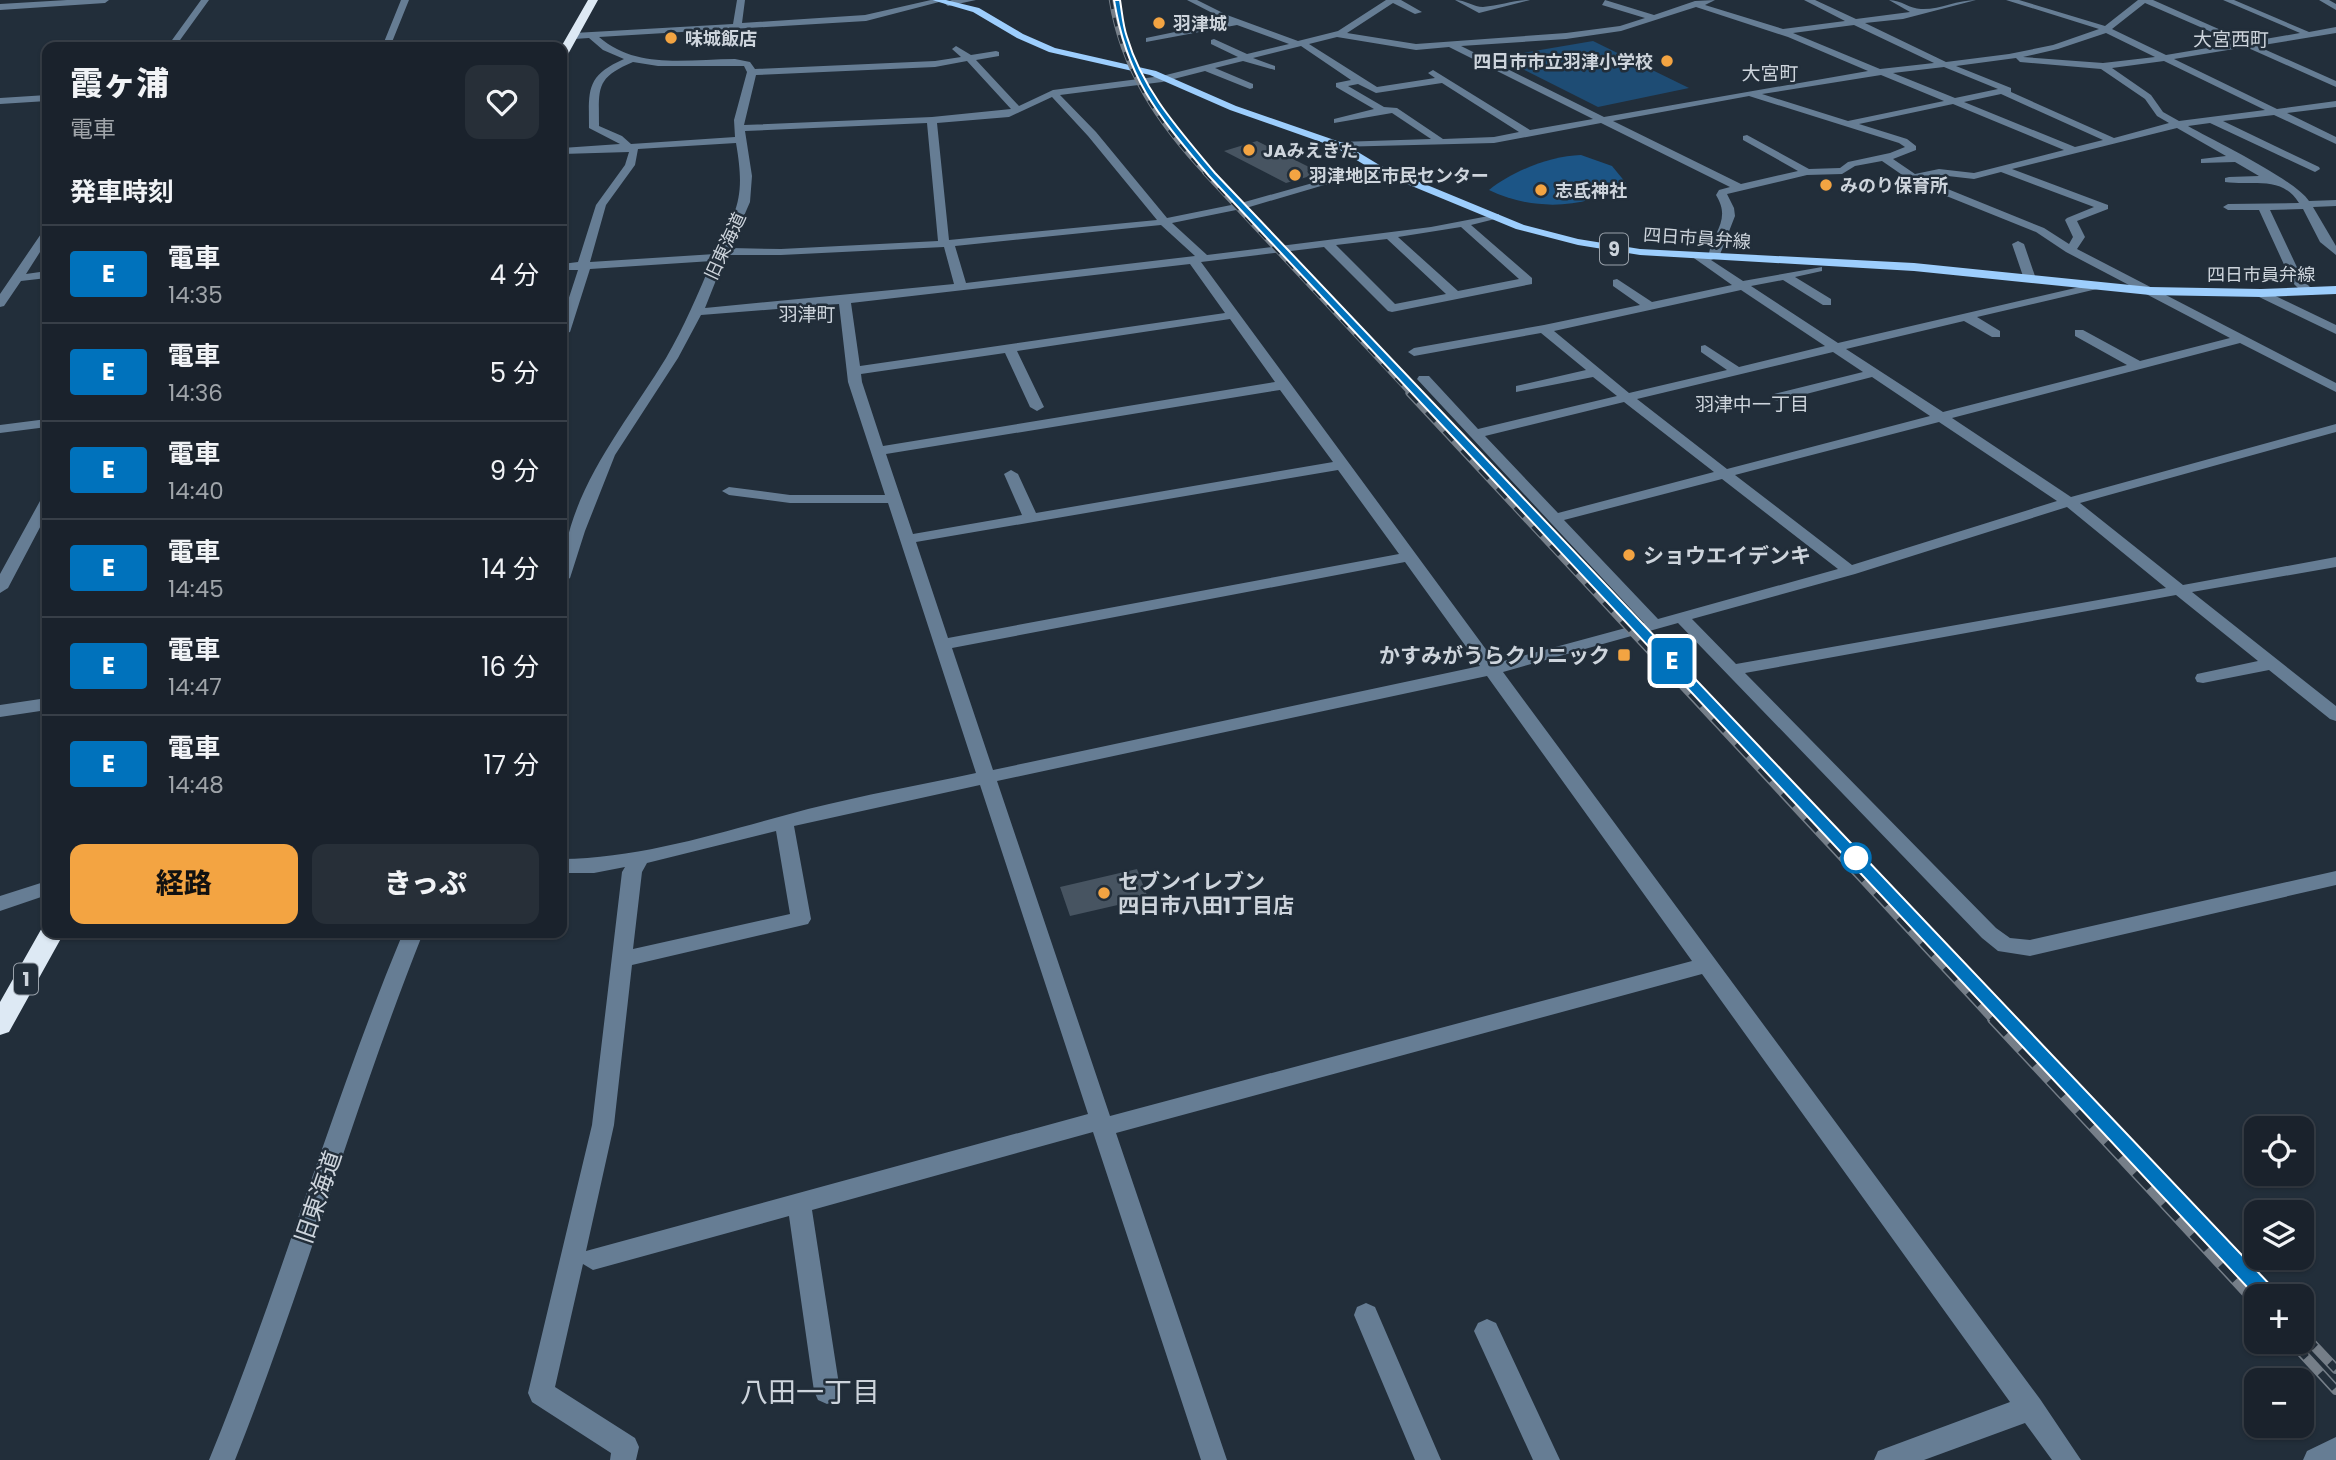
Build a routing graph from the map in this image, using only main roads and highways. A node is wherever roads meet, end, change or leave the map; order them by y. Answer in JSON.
{"nodes":[{"id":1,"x":593,"y":0,"type":"edge"},
{"id":2,"x":941,"y":1,"type":"edge"},
{"id":3,"x":567,"y":48,"type":"edge"},
{"id":4,"x":2336,"y":290,"type":"edge"},
{"id":5,"x":49,"y":938,"type":"edge"},
{"id":6,"x":0,"y":1025,"type":"edge"}],
"edges":[{"from":1,"to":3,"type":"highway"},
{"from":2,"to":4,"type":"main road","name":"四日市員弁線","number":"9"},
{"from":5,"to":6,"type":"highway","number":"1"}]}
